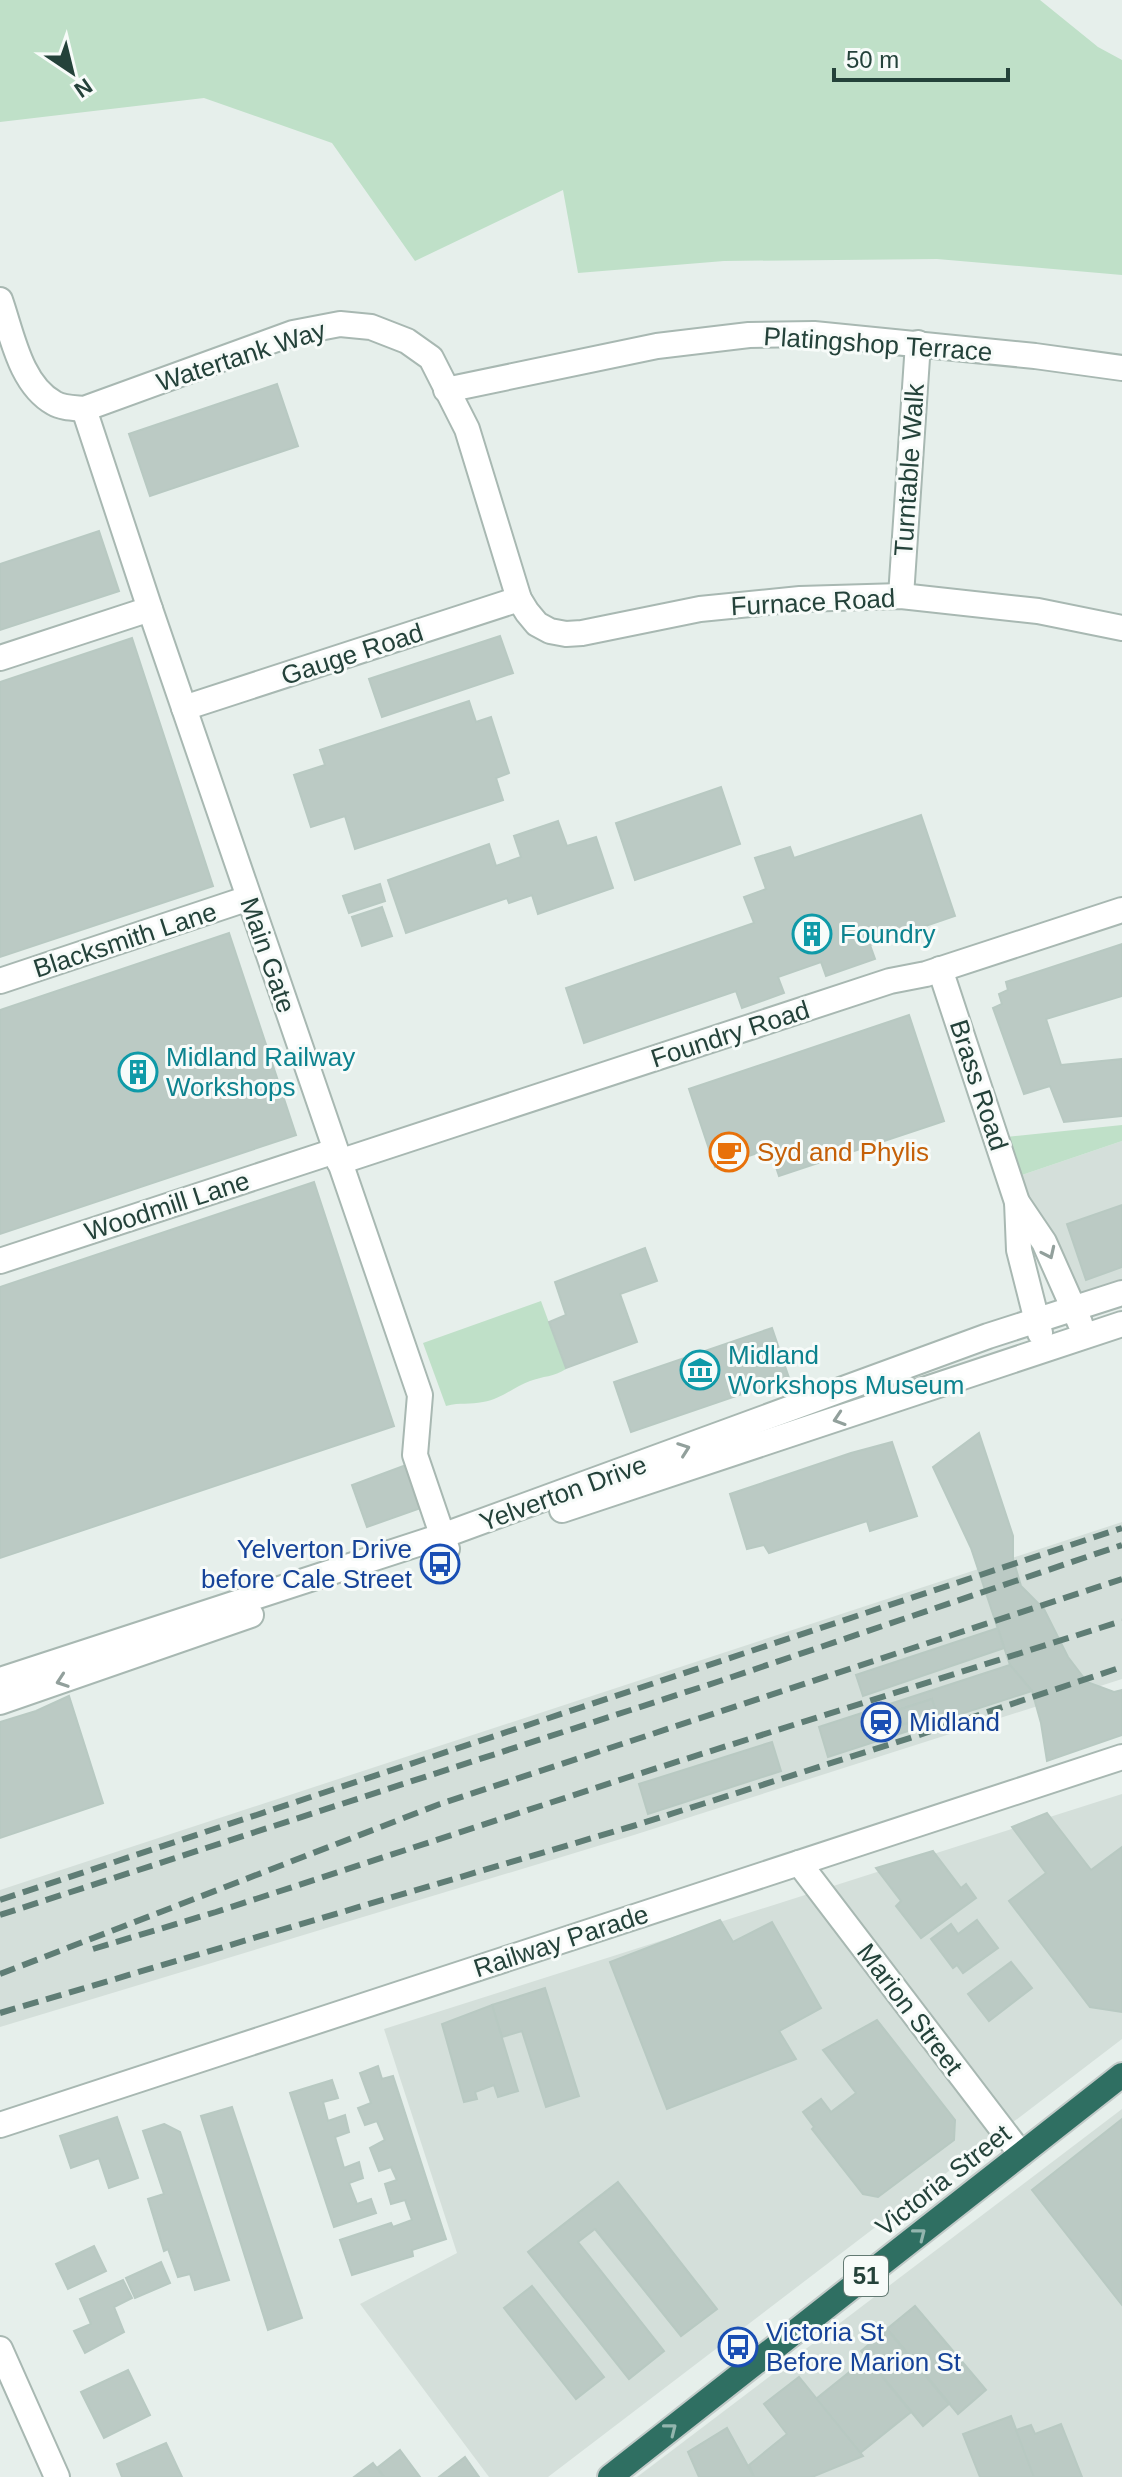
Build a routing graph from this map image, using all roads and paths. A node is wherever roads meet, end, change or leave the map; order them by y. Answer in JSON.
{"nodes":[{"id":1,"x":0,"y":300,"type":"edge"},
{"id":2,"x":918,"y":343,"type":"junction"},
{"id":3,"x":1122,"y":368,"type":"edge"},
{"id":4,"x":446,"y":390,"type":"junction"},
{"id":5,"x":84,"y":409,"type":"junction"},
{"id":6,"x":901,"y":596,"type":"junction"},
{"id":7,"x":519,"y":599,"type":"junction"},
{"id":8,"x":150,"y":609,"type":"junction"},
{"id":9,"x":1122,"y":628,"type":"edge"},
{"id":10,"x":0,"y":658,"type":"edge"},
{"id":11,"x":184,"y":708,"type":"junction"},
{"id":12,"x":249,"y":898,"type":"junction"},
{"id":13,"x":1122,"y":910,"type":"edge"},
{"id":14,"x":940,"y":969,"type":"junction"},
{"id":15,"x":0,"y":981,"type":"edge"},
{"id":16,"x":337,"y":1156,"type":"junction"},
{"id":17,"x":1017,"y":1202,"type":"junction"},
{"id":18,"x":0,"y":1261,"type":"edge"},
{"id":19,"x":1122,"y":1293,"type":"edge"},
{"id":20,"x":1073,"y":1308,"type":"junction"},
{"id":21,"x":1036,"y":1320,"type":"junction"},
{"id":22,"x":1122,"y":1324,"type":"edge"},
{"id":23,"x":1086,"y":1337,"type":"junction"},
{"id":24,"x":1046,"y":1351,"type":"junction"},
{"id":25,"x":445,"y":1542,"type":"junction"},
{"id":26,"x":0,"y":1680,"type":"edge"},
{"id":27,"x":0,"y":1702,"type":"edge"},
{"id":28,"x":1122,"y":1757,"type":"edge"},
{"id":29,"x":799,"y":1863,"type":"junction"},
{"id":30,"x":1122,"y":2075,"type":"edge"},
{"id":31,"x":0,"y":2125,"type":"edge"},
{"id":32,"x":1021,"y":2154,"type":"junction"},
{"id":33,"x":0,"y":2349,"type":"edge"},
{"id":34,"x":57,"y":2477,"type":"edge"},
{"id":35,"x":610,"y":2477,"type":"edge"}],
"edges":[{"from":1,"to":5,"type":"street"},
{"from":2,"to":3,"type":"street","name":"Platingshop Terrace"},
{"from":2,"to":4,"type":"street","name":"Platingshop Terrace"},
{"from":2,"to":6,"type":"street","name":"Turntable Walk"},
{"from":4,"to":5,"type":"street","name":"Watertank Way"},
{"from":4,"to":7,"type":"street","name":"Watertank Way"},
{"from":5,"to":8,"type":"street","name":"Main Gate"},
{"from":6,"to":7,"type":"street","name":"Furnace Road"},
{"from":6,"to":9,"type":"street","name":"Furnace Road"},
{"from":7,"to":11,"type":"street","name":"Gauge Road"},
{"from":8,"to":10,"type":"street"},
{"from":8,"to":11,"type":"street","name":"Main Gate"},
{"from":11,"to":12,"type":"street","name":"Main Gate"},
{"from":12,"to":15,"type":"street","name":"Blacksmith Lane"},
{"from":12,"to":16,"type":"street","name":"Main Gate"},
{"from":13,"to":14,"type":"street","name":"Foundry Road"},
{"from":14,"to":16,"type":"street","name":"Foundry Road"},
{"from":14,"to":17,"type":"street","name":"Brass Road"},
{"from":16,"to":18,"type":"street","name":"Woodmill Lane"},
{"from":16,"to":25,"type":"street","name":"Main Gate"},
{"from":17,"to":20,"type":"street","name":"Brass Road","one_way":true},
{"from":17,"to":21,"type":"street","name":"Brass Road"},
{"from":19,"to":20,"type":"street","name":"Yelverton Drive"},
{"from":20,"to":21,"type":"street","name":"Yelverton Drive"},
{"from":20,"to":23,"type":"street","name":"Brass Road"},
{"from":21,"to":24,"type":"street","name":"Brass Road"},
{"from":25,"to":21,"type":"street","name":"Yelverton Drive","one_way":true},
{"from":22,"to":23,"type":"street","name":"Yelverton Drive"},
{"from":23,"to":24,"type":"street","name":"Yelverton Drive"},
{"from":24,"to":25,"type":"street","name":"Yelverton Drive","one_way":true},
{"from":25,"to":26,"type":"street","name":"Yelverton Drive"},
{"from":25,"to":27,"type":"street","name":"Yelverton Drive","one_way":true},
{"from":28,"to":29,"type":"street","name":"Railway Parade"},
{"from":29,"to":31,"type":"street","name":"Railway Parade"},
{"from":29,"to":32,"type":"street","name":"Marion Street"},
{"from":30,"to":32,"type":"highway","name":"Victoria Street","number":"51"},
{"from":35,"to":32,"type":"highway","name":"Victoria Street","number":"51","one_way":true},
{"from":33,"to":34,"type":"street"}]}
